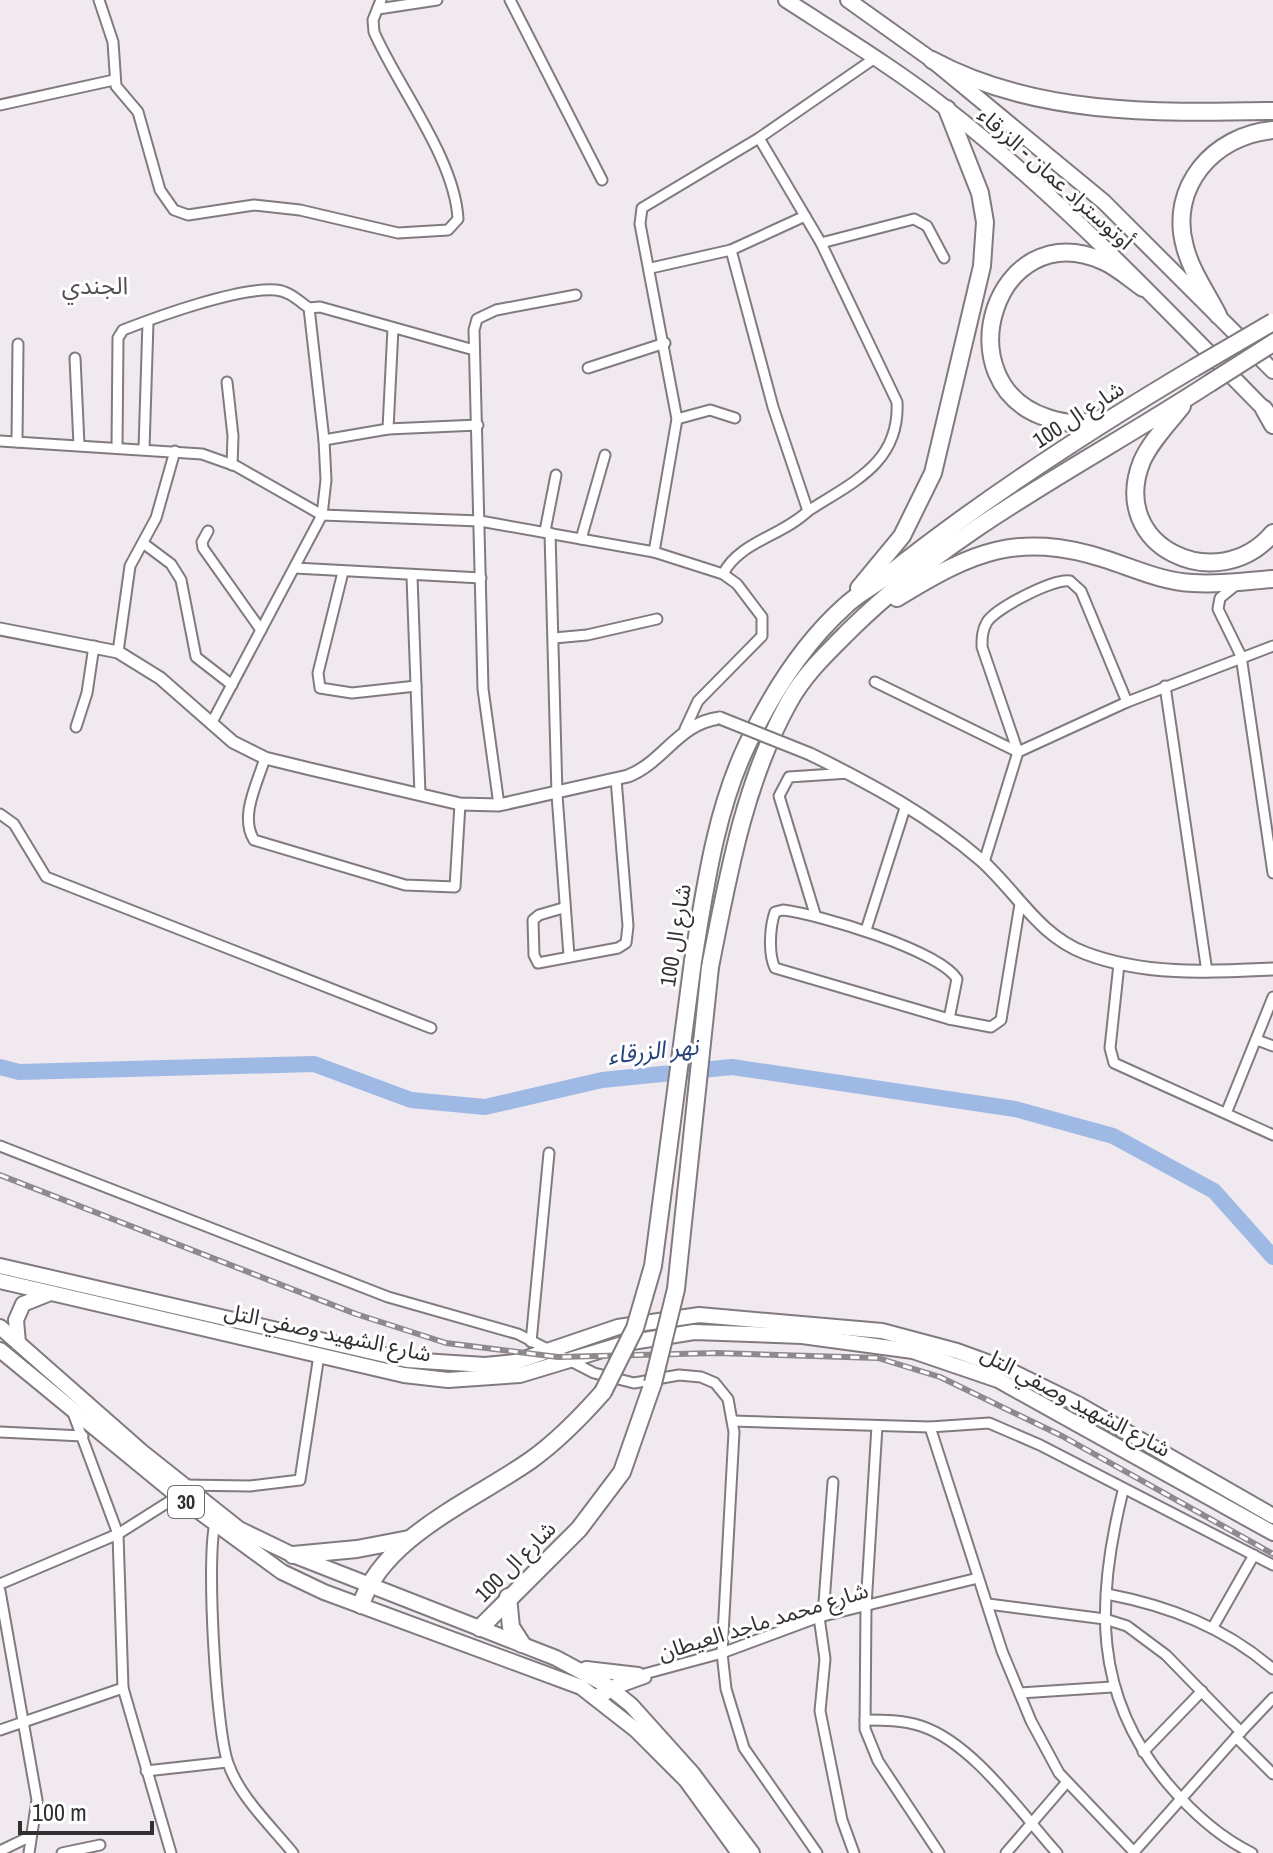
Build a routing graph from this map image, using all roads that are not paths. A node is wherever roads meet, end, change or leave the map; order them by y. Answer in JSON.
{"nodes":[{"id":1,"x":99,"y":0,"type":"edge"},
{"id":2,"x":437,"y":0,"type":"edge"},
{"id":3,"x":510,"y":0,"type":"edge"},
{"id":4,"x":786,"y":0,"type":"edge"},
{"id":5,"x":848,"y":0,"type":"edge"},
{"id":6,"x":380,"y":5,"type":"edge"},
{"id":7,"x":875,"y":58,"type":"junction"},
{"id":8,"x":932,"y":60,"type":"junction"},
{"id":9,"x":114,"y":80,"type":"junction"},
{"id":10,"x":0,"y":105,"type":"edge"},
{"id":11,"x":947,"y":109,"type":"junction"},
{"id":12,"x":1273,"y":111,"type":"edge"},
{"id":13,"x":1273,"y":130,"type":"edge"},
{"id":14,"x":759,"y":138,"type":"junction"},
{"id":15,"x":602,"y":180,"type":"dead end"},
{"id":16,"x":805,"y":216,"type":"junction"},
{"id":17,"x":821,"y":243,"type":"junction"},
{"id":18,"x":731,"y":250,"type":"junction"},
{"id":19,"x":944,"y":258,"type":"dead end"},
{"id":20,"x":651,"y":268,"type":"junction"},
{"id":21,"x":1143,"y":288,"type":"junction"},
{"id":22,"x":576,"y":295,"type":"dead end"},
{"id":23,"x":309,"y":308,"type":"junction"},
{"id":24,"x":1218,"y":315,"type":"junction"},
{"id":25,"x":148,"y":322,"type":"junction"},
{"id":26,"x":1273,"y":322,"type":"edge"},
{"id":27,"x":393,"y":328,"type":"junction"},
{"id":28,"x":665,"y":343,"type":"junction"},
{"id":29,"x":1273,"y":343,"type":"edge"},
{"id":30,"x":18,"y":344,"type":"dead end"},
{"id":31,"x":474,"y":350,"type":"junction"},
{"id":32,"x":75,"y":358,"type":"dead end"},
{"id":33,"x":588,"y":368,"type":"dead end"},
{"id":34,"x":1273,"y":371,"type":"edge"},
{"id":35,"x":227,"y":382,"type":"dead end"},
{"id":36,"x":1191,"y":395,"type":"junction"},
{"id":37,"x":1123,"y":411,"type":"junction"},
{"id":38,"x":1269,"y":414,"type":"edge"},
{"id":39,"x":735,"y":418,"type":"dead end"},
{"id":40,"x":677,"y":419,"type":"junction"},
{"id":41,"x":478,"y":425,"type":"junction"},
{"id":42,"x":1273,"y":425,"type":"edge"},
{"id":43,"x":388,"y":429,"type":"junction"},
{"id":44,"x":324,"y":440,"type":"junction"},
{"id":45,"x":0,"y":441,"type":"edge"},
{"id":46,"x":17,"y":442,"type":"junction"},
{"id":47,"x":79,"y":445,"type":"junction"},
{"id":48,"x":117,"y":448,"type":"junction"},
{"id":49,"x":144,"y":449,"type":"junction"},
{"id":50,"x":175,"y":451,"type":"junction"},
{"id":51,"x":605,"y":455,"type":"dead end"},
{"id":52,"x":232,"y":465,"type":"junction"},
{"id":53,"x":556,"y":475,"type":"dead end"},
{"id":54,"x":808,"y":511,"type":"junction"},
{"id":55,"x":322,"y":515,"type":"junction"},
{"id":56,"x":480,"y":521,"type":"junction"},
{"id":57,"x":208,"y":531,"type":"dead end"},
{"id":58,"x":547,"y":532,"type":"junction"},
{"id":59,"x":1273,"y":533,"type":"edge"},
{"id":60,"x":581,"y":539,"type":"junction"},
{"id":61,"x":143,"y":543,"type":"junction"},
{"id":62,"x":654,"y":552,"type":"junction"},
{"id":63,"x":295,"y":568,"type":"junction"},
{"id":64,"x":343,"y":572,"type":"junction"},
{"id":65,"x":723,"y":574,"type":"junction"},
{"id":66,"x":412,"y":577,"type":"junction"},
{"id":67,"x":481,"y":578,"type":"junction"},
{"id":68,"x":1273,"y":579,"type":"edge"},
{"id":69,"x":1239,"y":583,"type":"junction"},
{"id":70,"x":846,"y":604,"type":"junction"},
{"id":71,"x":864,"y":616,"type":"junction"},
{"id":72,"x":657,"y":619,"type":"dead end"},
{"id":73,"x":0,"y":629,"type":"edge"},
{"id":74,"x":261,"y":630,"type":"junction"},
{"id":75,"x":554,"y":638,"type":"junction"},
{"id":76,"x":94,"y":646,"type":"junction"},
{"id":77,"x":1273,"y":646,"type":"edge"},
{"id":78,"x":118,"y":652,"type":"junction"},
{"id":79,"x":1241,"y":656,"type":"junction"},
{"id":80,"x":875,"y":682,"type":"dead end"},
{"id":81,"x":232,"y":685,"type":"junction"},
{"id":82,"x":416,"y":686,"type":"junction"},
{"id":83,"x":1165,"y":686,"type":"junction"},
{"id":84,"x":1127,"y":702,"type":"junction"},
{"id":85,"x":211,"y":724,"type":"junction"},
{"id":86,"x":76,"y":727,"type":"dead end"},
{"id":87,"x":685,"y":729,"type":"junction"},
{"id":88,"x":1018,"y":752,"type":"junction"},
{"id":89,"x":265,"y":758,"type":"junction"},
{"id":90,"x":849,"y":773,"type":"junction"},
{"id":91,"x":616,"y":779,"type":"junction"},
{"id":92,"x":420,"y":794,"type":"junction"},
{"id":93,"x":557,"y":795,"type":"junction"},
{"id":94,"x":460,"y":804,"type":"junction"},
{"id":95,"x":499,"y":805,"type":"junction"},
{"id":96,"x":906,"y":805,"type":"junction"},
{"id":97,"x":0,"y":814,"type":"edge"},
{"id":98,"x":984,"y":862,"type":"junction"},
{"id":99,"x":1273,"y":873,"type":"edge"},
{"id":100,"x":1020,"y":904,"type":"junction"},
{"id":101,"x":563,"y":908,"type":"junction"},
{"id":102,"x":815,"y":914,"type":"junction"},
{"id":103,"x":866,"y":930,"type":"junction"},
{"id":104,"x":569,"y":956,"type":"junction"},
{"id":105,"x":702,"y":964,"type":"junction"},
{"id":106,"x":1119,"y":964,"type":"junction"},
{"id":107,"x":1273,"y":969,"type":"edge"},
{"id":108,"x":1207,"y":972,"type":"junction"},
{"id":109,"x":1273,"y":997,"type":"edge"},
{"id":110,"x":949,"y":1019,"type":"junction"},
{"id":111,"x":431,"y":1028,"type":"dead end"},
{"id":112,"x":1257,"y":1040,"type":"junction"},
{"id":113,"x":1273,"y":1046,"type":"edge"},
{"id":114,"x":1227,"y":1111,"type":"junction"},
{"id":115,"x":1273,"y":1135,"type":"edge"},
{"id":116,"x":0,"y":1146,"type":"edge"},
{"id":117,"x":549,"y":1153,"type":"dead end"},
{"id":118,"x":0,"y":1266,"type":"edge"},
{"id":119,"x":0,"y":1281,"type":"edge"},
{"id":120,"x":54,"y":1292,"type":"junction"},
{"id":121,"x":0,"y":1327,"type":"edge"},
{"id":122,"x":531,"y":1342,"type":"junction"},
{"id":123,"x":18,"y":1343,"type":"junction"},
{"id":124,"x":0,"y":1350,"type":"edge"},
{"id":125,"x":551,"y":1352,"type":"junction"},
{"id":126,"x":319,"y":1355,"type":"junction"},
{"id":127,"x":566,"y":1362,"type":"junction"},
{"id":128,"x":70,"y":1406,"type":"junction"},
{"id":129,"x":733,"y":1421,"type":"junction"},
{"id":130,"x":877,"y":1426,"type":"junction"},
{"id":131,"x":930,"y":1427,"type":"junction"},
{"id":132,"x":0,"y":1432,"type":"edge"},
{"id":133,"x":83,"y":1436,"type":"junction"},
{"id":134,"x":833,"y":1482,"type":"dead end"},
{"id":135,"x":181,"y":1490,"type":"junction"},
{"id":136,"x":1123,"y":1491,"type":"junction"},
{"id":137,"x":1273,"y":1516,"type":"edge"},
{"id":138,"x":215,"y":1524,"type":"junction"},
{"id":139,"x":1273,"y":1533,"type":"edge"},
{"id":140,"x":118,"y":1534,"type":"junction"},
{"id":141,"x":410,"y":1539,"type":"junction"},
{"id":142,"x":293,"y":1555,"type":"junction"},
{"id":143,"x":1254,"y":1555,"type":"junction"},
{"id":144,"x":1273,"y":1565,"type":"edge"},
{"id":145,"x":978,"y":1578,"type":"junction"},
{"id":146,"x":0,"y":1584,"type":"edge"},
{"id":147,"x":367,"y":1584,"type":"junction"},
{"id":148,"x":0,"y":1591,"type":"edge"},
{"id":149,"x":1107,"y":1594,"type":"junction"},
{"id":150,"x":508,"y":1597,"type":"junction"},
{"id":151,"x":988,"y":1604,"type":"junction"},
{"id":152,"x":361,"y":1605,"type":"junction"},
{"id":153,"x":866,"y":1606,"type":"junction"},
{"id":154,"x":821,"y":1617,"type":"junction"},
{"id":155,"x":1105,"y":1619,"type":"junction"},
{"id":156,"x":1213,"y":1627,"type":"junction"},
{"id":157,"x":480,"y":1628,"type":"junction"},
{"id":158,"x":473,"y":1644,"type":"junction"},
{"id":159,"x":522,"y":1644,"type":"junction"},
{"id":160,"x":722,"y":1653,"type":"junction"},
{"id":161,"x":578,"y":1667,"type":"junction"},
{"id":162,"x":1273,"y":1669,"type":"edge"},
{"id":163,"x":643,"y":1676,"type":"junction"},
{"id":164,"x":1112,"y":1687,"type":"junction"},
{"id":165,"x":123,"y":1688,"type":"junction"},
{"id":166,"x":610,"y":1688,"type":"junction"},
{"id":167,"x":1202,"y":1691,"type":"junction"},
{"id":168,"x":1020,"y":1693,"type":"junction"},
{"id":169,"x":1273,"y":1698,"type":"edge"},
{"id":170,"x":596,"y":1699,"type":"junction"},
{"id":171,"x":631,"y":1705,"type":"junction"},
{"id":172,"x":865,"y":1720,"type":"junction"},
{"id":173,"x":24,"y":1722,"type":"junction"},
{"id":174,"x":0,"y":1730,"type":"edge"},
{"id":175,"x":1238,"y":1735,"type":"junction"},
{"id":176,"x":1143,"y":1752,"type":"junction"},
{"id":177,"x":227,"y":1762,"type":"junction"},
{"id":178,"x":146,"y":1771,"type":"junction"},
{"id":179,"x":1273,"y":1774,"type":"edge"},
{"id":180,"x":1067,"y":1782,"type":"junction"},
{"id":181,"x":1181,"y":1800,"type":"junction"},
{"id":182,"x":1032,"y":1825,"type":"junction"},
{"id":183,"x":31,"y":1836,"type":"junction"},
{"id":184,"x":100,"y":1845,"type":"dead end"},
{"id":185,"x":0,"y":1851,"type":"edge"},
{"id":186,"x":29,"y":1853,"type":"edge"},
{"id":187,"x":62,"y":1853,"type":"edge"},
{"id":188,"x":171,"y":1853,"type":"edge"},
{"id":189,"x":293,"y":1853,"type":"edge"},
{"id":190,"x":739,"y":1853,"type":"edge"},
{"id":191,"x":752,"y":1853,"type":"edge"},
{"id":192,"x":817,"y":1853,"type":"edge"},
{"id":193,"x":854,"y":1853,"type":"edge"},
{"id":194,"x":939,"y":1853,"type":"edge"},
{"id":195,"x":1006,"y":1853,"type":"edge"},
{"id":196,"x":1057,"y":1853,"type":"edge"},
{"id":197,"x":1134,"y":1853,"type":"edge"},
{"id":198,"x":1252,"y":1853,"type":"edge"}],
"edges":[{"from":1,"to":9,"type":"street"},
{"from":2,"to":6,"type":"street"},
{"from":3,"to":15,"type":"street"},
{"from":4,"to":7,"type":"main road","name":"أوتوستراد عمان - الزرقاء"},
{"from":5,"to":8,"type":"main road","name":"أوتوستراد عمان - الزرقاء"},
{"from":6,"to":9,"type":"street"},
{"from":7,"to":11,"type":"main road","name":"أوتوستراد عمان - الزرقاء"},
{"from":7,"to":14,"type":"street"},
{"from":8,"to":12,"type":"highway"},
{"from":8,"to":24,"type":"main road","name":"أوتوستراد عمان - الزرقاء"},
{"from":9,"to":10,"type":"street"},
{"from":11,"to":21,"type":"main road","name":"أوتوستراد عمان - الزرقاء"},
{"from":11,"to":70,"type":"highway"},
{"from":13,"to":24,"type":"highway"},
{"from":14,"to":16,"type":"street"},
{"from":14,"to":20,"type":"street"},
{"from":16,"to":17,"type":"street"},
{"from":16,"to":18,"type":"street"},
{"from":17,"to":19,"type":"street"},
{"from":17,"to":54,"type":"street"},
{"from":18,"to":20,"type":"street"},
{"from":18,"to":54,"type":"street"},
{"from":20,"to":28,"type":"street"},
{"from":21,"to":37,"type":"highway"},
{"from":21,"to":38,"type":"main road","name":"أوتوستراد عمان - الزرقاء"},
{"from":22,"to":31,"type":"street"},
{"from":23,"to":25,"type":"street"},
{"from":23,"to":27,"type":"street"},
{"from":23,"to":44,"type":"street"},
{"from":24,"to":34,"type":"main road","name":"أوتوستراد عمان - الزرقاء"},
{"from":25,"to":48,"type":"street"},
{"from":25,"to":49,"type":"street"},
{"from":26,"to":37,"type":"highway","name":"شارع ال 100","bridge":true},
{"from":27,"to":31,"type":"street"},
{"from":27,"to":43,"type":"street"},
{"from":28,"to":33,"type":"street"},
{"from":28,"to":40,"type":"street"},
{"from":29,"to":36,"type":"highway","name":"شارع ال 100","bridge":true},
{"from":30,"to":46,"type":"street"},
{"from":31,"to":41,"type":"street"},
{"from":32,"to":47,"type":"street"},
{"from":35,"to":52,"type":"street"},
{"from":36,"to":59,"type":"highway"},
{"from":36,"to":71,"type":"highway","name":"شارع ال 100"},
{"from":37,"to":70,"type":"highway","name":"شارع ال 100"},
{"from":38,"to":42,"type":"highway"},
{"from":39,"to":40,"type":"street"},
{"from":40,"to":62,"type":"street"},
{"from":41,"to":43,"type":"street"},
{"from":41,"to":56,"type":"street"},
{"from":43,"to":44,"type":"street"},
{"from":44,"to":55,"type":"street"},
{"from":45,"to":46,"type":"street"},
{"from":46,"to":47,"type":"street"},
{"from":47,"to":48,"type":"street"},
{"from":48,"to":49,"type":"street"},
{"from":49,"to":50,"type":"street"},
{"from":50,"to":52,"type":"street"},
{"from":50,"to":61,"type":"street"},
{"from":51,"to":60,"type":"street"},
{"from":52,"to":55,"type":"street"},
{"from":53,"to":58,"type":"street"},
{"from":54,"to":65,"type":"street"},
{"from":55,"to":56,"type":"street"},
{"from":55,"to":63,"type":"street"},
{"from":56,"to":58,"type":"street"},
{"from":56,"to":67,"type":"street"},
{"from":57,"to":74,"type":"street"},
{"from":58,"to":60,"type":"street"},
{"from":58,"to":75,"type":"street"},
{"from":60,"to":62,"type":"street"},
{"from":61,"to":78,"type":"street"},
{"from":61,"to":81,"type":"street"},
{"from":62,"to":65,"type":"street"},
{"from":63,"to":64,"type":"street"},
{"from":63,"to":74,"type":"street"},
{"from":64,"to":66,"type":"street"},
{"from":64,"to":82,"type":"street"},
{"from":65,"to":87,"type":"street"},
{"from":66,"to":67,"type":"street"},
{"from":66,"to":82,"type":"street"},
{"from":67,"to":95,"type":"street"},
{"from":68,"to":69,"type":"highway"},
{"from":69,"to":71,"type":"highway"},
{"from":69,"to":79,"type":"street"},
{"from":70,"to":105,"type":"highway","name":"شارع ال 100"},
{"from":71,"to":105,"type":"highway","name":"شارع ال 100"},
{"from":72,"to":75,"type":"street"},
{"from":73,"to":76,"type":"street"},
{"from":74,"to":81,"type":"street"},
{"from":75,"to":93,"type":"street"},
{"from":76,"to":78,"type":"street"},
{"from":76,"to":86,"type":"street"},
{"from":77,"to":79,"type":"street"},
{"from":78,"to":85,"type":"street"},
{"from":79,"to":83,"type":"street"},
{"from":79,"to":99,"type":"street"},
{"from":80,"to":88,"type":"street"},
{"from":81,"to":85,"type":"street"},
{"from":82,"to":92,"type":"street"},
{"from":83,"to":84,"type":"street"},
{"from":83,"to":108,"type":"street"},
{"from":84,"to":88,"type":"street"},
{"from":84,"to":88,"type":"street"},
{"from":85,"to":89,"type":"street"},
{"from":87,"to":90,"type":"street","bridge":true},
{"from":87,"to":91,"type":"street"},
{"from":88,"to":98,"type":"street"},
{"from":89,"to":92,"type":"street"},
{"from":89,"to":94,"type":"street"},
{"from":90,"to":96,"type":"street"},
{"from":90,"to":102,"type":"street"},
{"from":91,"to":93,"type":"street"},
{"from":91,"to":104,"type":"street"},
{"from":92,"to":94,"type":"street"},
{"from":93,"to":95,"type":"street"},
{"from":93,"to":101,"type":"street"},
{"from":94,"to":95,"type":"street"},
{"from":96,"to":98,"type":"street"},
{"from":96,"to":103,"type":"street"},
{"from":97,"to":111,"type":"street"},
{"from":98,"to":100,"type":"street"},
{"from":100,"to":106,"type":"street"},
{"from":100,"to":110,"type":"street"},
{"from":101,"to":104,"type":"street"},
{"from":101,"to":104,"type":"street"},
{"from":102,"to":103,"type":"street"},
{"from":102,"to":110,"type":"street"},
{"from":103,"to":110,"type":"street"},
{"from":105,"to":141,"type":"highway","name":"شارع ال 100","bridge":true},
{"from":105,"to":150,"type":"highway","name":"شارع ال 100","bridge":true},
{"from":106,"to":108,"type":"street"},
{"from":106,"to":114,"type":"street"},
{"from":107,"to":108,"type":"street"},
{"from":109,"to":112,"type":"street"},
{"from":112,"to":113,"type":"street"},
{"from":112,"to":114,"type":"street"},
{"from":114,"to":115,"type":"street"},
{"from":116,"to":122,"type":"street"},
{"from":117,"to":122,"type":"street"},
{"from":118,"to":125,"type":"main road","name":"شارع الشهيد وصفي التل"},
{"from":119,"to":120,"type":"main road","name":"شارع الشهيد وصفي التل"},
{"from":120,"to":123,"type":"main road"},
{"from":120,"to":126,"type":"main road","name":"شارع الشهيد وصفي التل"},
{"from":121,"to":123,"type":"main road","number":"30"},
{"from":122,"to":125,"type":"street"},
{"from":123,"to":135,"type":"main road","number":"30"},
{"from":124,"to":128,"type":"main road","number":"30"},
{"from":125,"to":127,"type":"street"},
{"from":125,"to":137,"type":"main road","name":"شارع الشهيد وصفي التل"},
{"from":126,"to":127,"type":"main road","name":"شارع الشهيد وصفي التل"},
{"from":126,"to":135,"type":"street"},
{"from":127,"to":129,"type":"street"},
{"from":127,"to":139,"type":"main road","name":"شارع الشهيد وصفي التل"},
{"from":128,"to":133,"type":"street"},
{"from":128,"to":135,"type":"main road","number":"30"},
{"from":129,"to":130,"type":"street"},
{"from":129,"to":160,"type":"street"},
{"from":130,"to":131,"type":"street"},
{"from":130,"to":153,"type":"street"},
{"from":131,"to":136,"type":"street"},
{"from":131,"to":145,"type":"street"},
{"from":132,"to":133,"type":"street"},
{"from":133,"to":140,"type":"street"},
{"from":134,"to":154,"type":"street"},
{"from":135,"to":138,"type":"main road","number":"30"},
{"from":135,"to":140,"type":"street"},
{"from":135,"to":142,"type":"main road","number":"30"},
{"from":136,"to":143,"type":"street"},
{"from":136,"to":149,"type":"street"},
{"from":138,"to":152,"type":"main road","number":"30"},
{"from":138,"to":177,"type":"street"},
{"from":140,"to":146,"type":"street"},
{"from":140,"to":165,"type":"street"},
{"from":141,"to":142,"type":"highway"},
{"from":141,"to":147,"type":"highway","name":"شارع ال 100"},
{"from":142,"to":147,"type":"main road","number":"30"},
{"from":143,"to":144,"type":"street"},
{"from":143,"to":156,"type":"street"},
{"from":145,"to":151,"type":"street"},
{"from":145,"to":153,"type":"street","name":"شارع محمد ماجد العيطان"},
{"from":147,"to":152,"type":"highway","name":"شارع ال 100"},
{"from":147,"to":157,"type":"main road","number":"30"},
{"from":148,"to":173,"type":"street"},
{"from":149,"to":155,"type":"street"},
{"from":149,"to":156,"type":"street"},
{"from":150,"to":157,"type":"highway","name":"شارع ال 100"},
{"from":150,"to":159,"type":"highway"},
{"from":151,"to":155,"type":"street"},
{"from":151,"to":168,"type":"street"},
{"from":152,"to":158,"type":"main road","number":"30"},
{"from":153,"to":154,"type":"street","name":"شارع محمد ماجد العيطان"},
{"from":153,"to":172,"type":"street"},
{"from":154,"to":160,"type":"street","name":"شارع محمد ماجد العيطان"},
{"from":154,"to":193,"type":"street"},
{"from":155,"to":164,"type":"street"},
{"from":155,"to":167,"type":"street"},
{"from":156,"to":162,"type":"street"},
{"from":157,"to":158,"type":"main road"},
{"from":157,"to":159,"type":"main road","number":"30"},
{"from":158,"to":170,"type":"main road","number":"30"},
{"from":159,"to":161,"type":"main road","number":"30"},
{"from":160,"to":163,"type":"street","name":"شارع محمد ماجد العيطان"},
{"from":160,"to":192,"type":"street"},
{"from":161,"to":163,"type":"main road"},
{"from":161,"to":166,"type":"main road","number":"30"},
{"from":163,"to":166,"type":"street","name":"شارع محمد ماجد العيطان"},
{"from":163,"to":171,"type":"main road"},
{"from":164,"to":168,"type":"street"},
{"from":164,"to":176,"type":"street"},
{"from":165,"to":173,"type":"street"},
{"from":165,"to":178,"type":"street"},
{"from":166,"to":170,"type":"street","name":"شارع محمد ماجد العيطان"},
{"from":166,"to":171,"type":"main road","number":"30"},
{"from":167,"to":175,"type":"street"},
{"from":167,"to":176,"type":"street"},
{"from":168,"to":180,"type":"street"},
{"from":169,"to":175,"type":"street"},
{"from":170,"to":190,"type":"main road","number":"30"},
{"from":171,"to":191,"type":"main road","number":"30"},
{"from":172,"to":182,"type":"street"},
{"from":172,"to":194,"type":"street"},
{"from":173,"to":174,"type":"street"},
{"from":173,"to":183,"type":"street"},
{"from":175,"to":179,"type":"street"},
{"from":175,"to":181,"type":"street"},
{"from":176,"to":181,"type":"street"},
{"from":177,"to":178,"type":"street"},
{"from":177,"to":189,"type":"street"},
{"from":178,"to":188,"type":"street"},
{"from":180,"to":182,"type":"street"},
{"from":180,"to":197,"type":"street"},
{"from":181,"to":197,"type":"street"},
{"from":181,"to":198,"type":"street"},
{"from":182,"to":195,"type":"street"},
{"from":182,"to":196,"type":"street"},
{"from":183,"to":185,"type":"street"},
{"from":183,"to":186,"type":"street"},
{"from":184,"to":187,"type":"street"}]}
